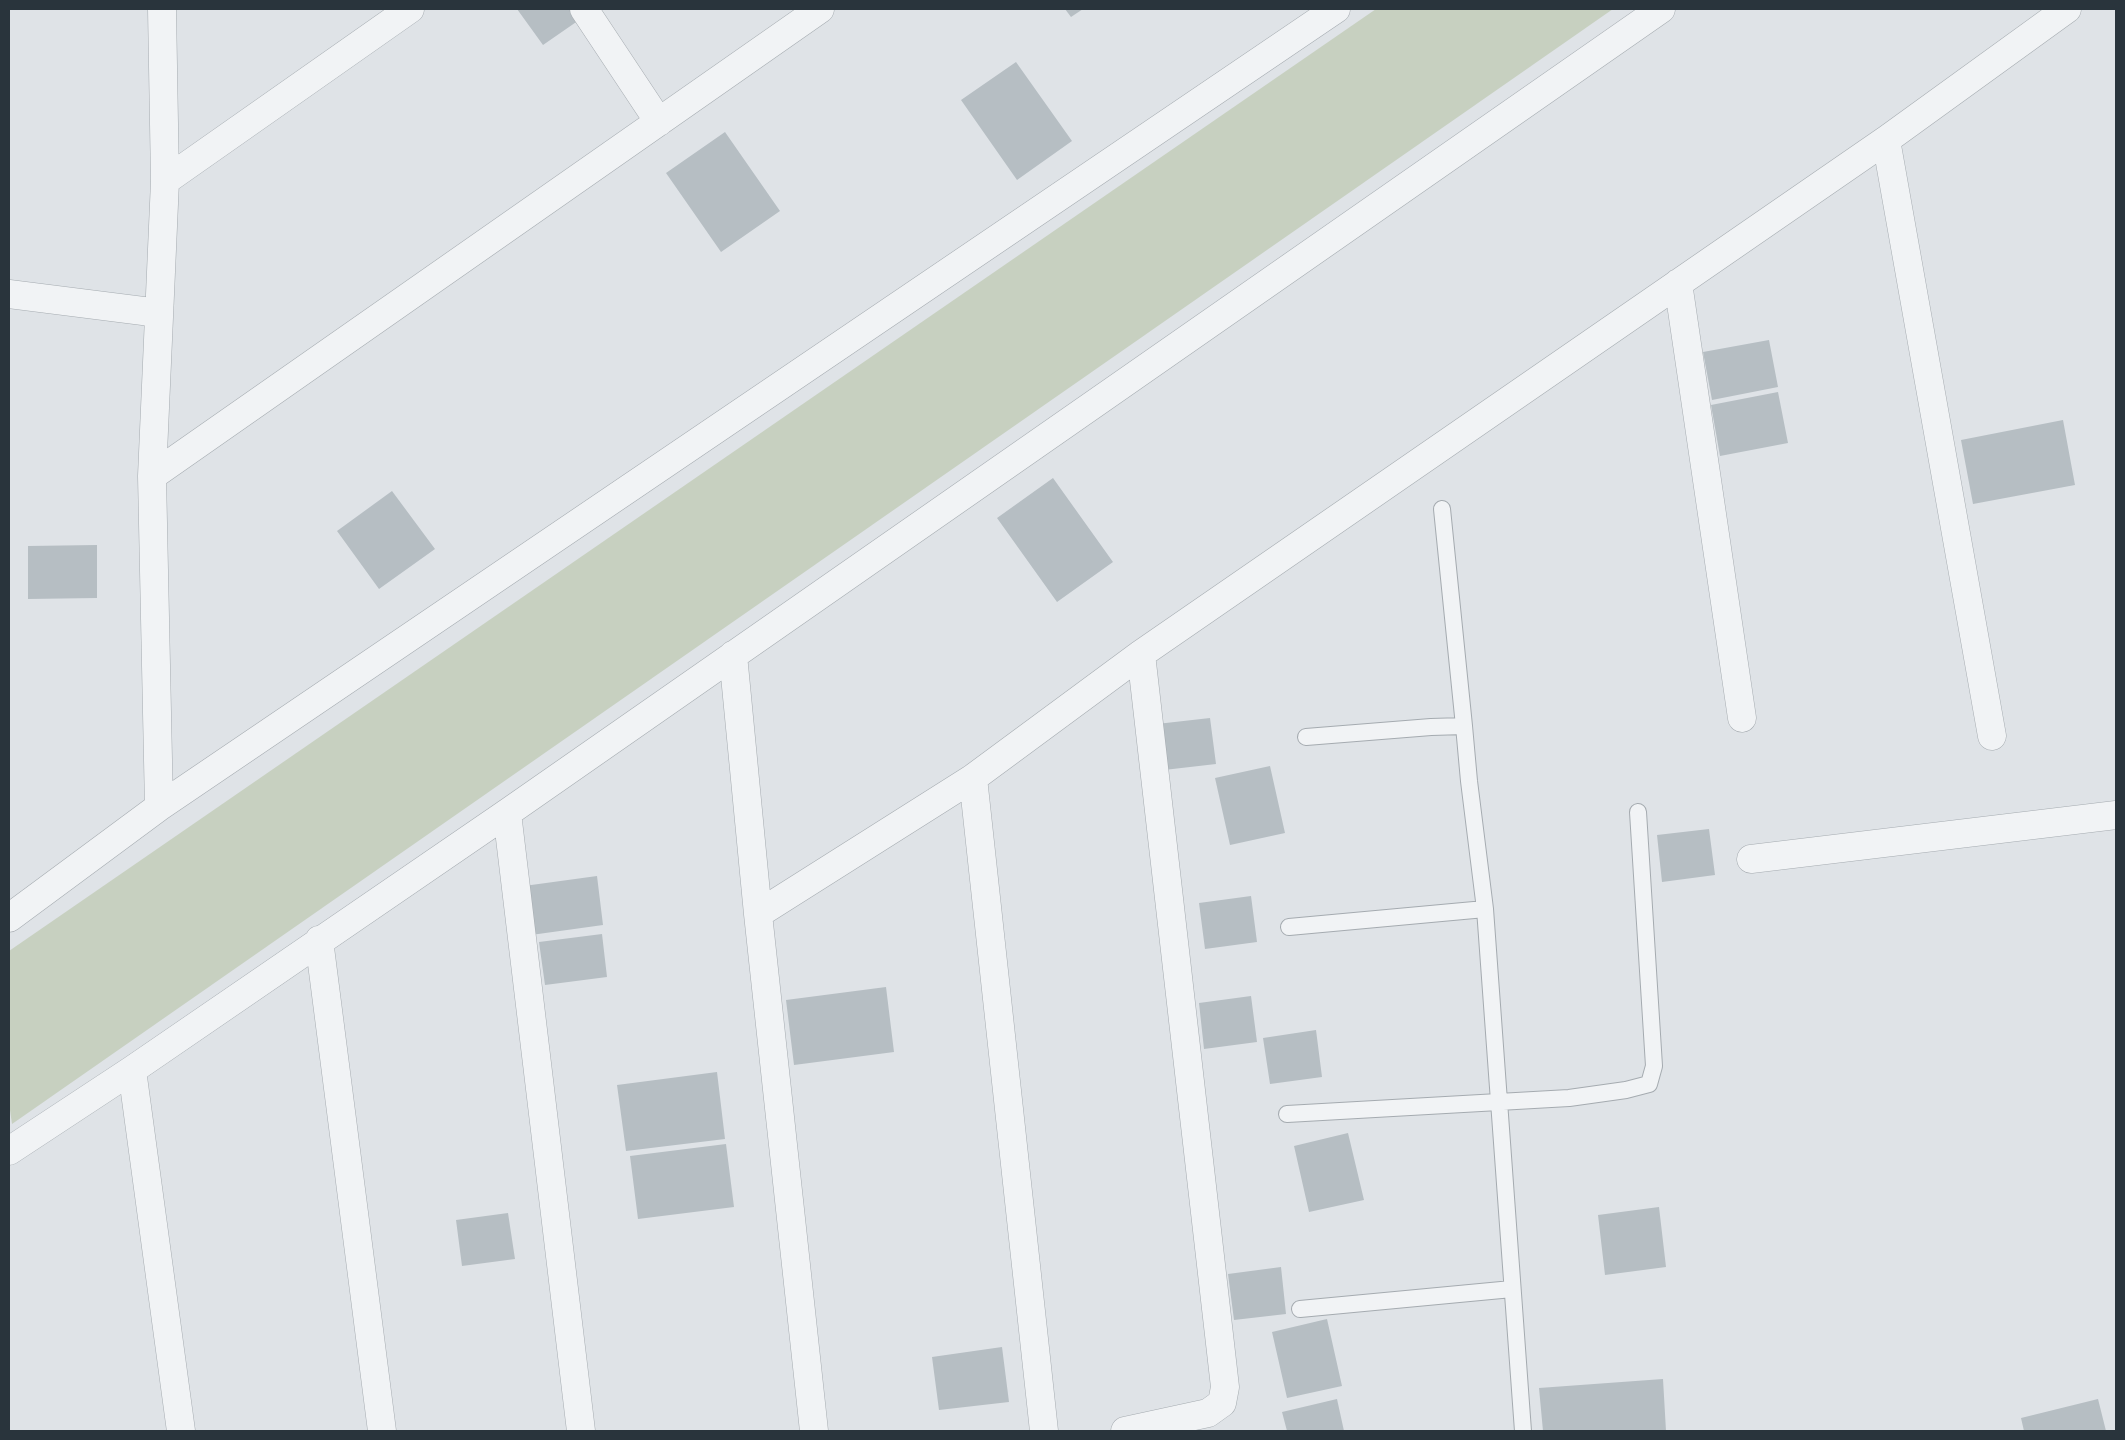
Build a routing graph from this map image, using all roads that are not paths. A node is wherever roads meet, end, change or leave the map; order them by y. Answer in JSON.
{"nodes":[{"id":1,"x":162,"y":9,"type":"edge"},
{"id":2,"x":410,"y":9,"type":"edge"},
{"id":3,"x":584,"y":9,"type":"edge"},
{"id":4,"x":820,"y":9,"type":"edge"},
{"id":5,"x":1336,"y":9,"type":"edge"},
{"id":6,"x":1662,"y":9,"type":"edge"},
{"id":7,"x":2067,"y":9,"type":"edge"},
{"id":8,"x":659,"y":122,"type":"junction"},
{"id":9,"x":1886,"y":140,"type":"junction"},
{"id":10,"x":164,"y":181,"type":"junction"},
{"id":11,"x":1678,"y":283,"type":"junction"},
{"id":12,"x":9,"y":294,"type":"edge"},
{"id":13,"x":159,"y":313,"type":"junction"},
{"id":14,"x":152,"y":476,"type":"junction"},
{"id":15,"x":1442,"y":510,"type":"dead end"},
{"id":16,"x":1141,"y":654,"type":"junction"},
{"id":17,"x":733,"y":655,"type":"junction"},
{"id":18,"x":1742,"y":718,"type":"dead end"},
{"id":19,"x":1464,"y":726,"type":"junction"},
{"id":20,"x":1992,"y":736,"type":"dead end"},
{"id":21,"x":1306,"y":738,"type":"dead end"},
{"id":22,"x":973,"y":778,"type":"junction"},
{"id":23,"x":159,"y":808,"type":"junction"},
{"id":24,"x":1638,"y":812,"type":"dead end"},
{"id":25,"x":507,"y":813,"type":"junction"},
{"id":26,"x":2116,"y":815,"type":"edge"},
{"id":27,"x":1751,"y":859,"type":"dead end"},
{"id":28,"x":1485,"y":909,"type":"junction"},
{"id":29,"x":758,"y":914,"type":"junction"},
{"id":30,"x":9,"y":918,"type":"edge"},
{"id":31,"x":1289,"y":927,"type":"dead end"},
{"id":32,"x":319,"y":940,"type":"junction"},
{"id":33,"x":132,"y":1070,"type":"junction"},
{"id":34,"x":1499,"y":1102,"type":"junction"},
{"id":35,"x":1287,"y":1114,"type":"dead end"},
{"id":36,"x":9,"y":1151,"type":"edge"},
{"id":37,"x":1512,"y":1289,"type":"junction"},
{"id":38,"x":1300,"y":1309,"type":"dead end"},
{"id":39,"x":181,"y":1431,"type":"edge"},
{"id":40,"x":382,"y":1431,"type":"edge"},
{"id":41,"x":581,"y":1431,"type":"edge"},
{"id":42,"x":814,"y":1431,"type":"edge"},
{"id":43,"x":1044,"y":1431,"type":"edge"},
{"id":44,"x":1125,"y":1431,"type":"edge"},
{"id":45,"x":1523,"y":1431,"type":"edge"}],
"edges":[{"from":1,"to":10,"type":"street"},
{"from":2,"to":10,"type":"street"},
{"from":3,"to":8,"type":"street"},
{"from":4,"to":8,"type":"street"},
{"from":5,"to":23,"type":"street"},
{"from":6,"to":17,"type":"street"},
{"from":7,"to":9,"type":"street"},
{"from":8,"to":14,"type":"street"},
{"from":9,"to":11,"type":"street"},
{"from":9,"to":20,"type":"street"},
{"from":10,"to":13,"type":"street"},
{"from":11,"to":16,"type":"street"},
{"from":11,"to":18,"type":"street"},
{"from":12,"to":13,"type":"street"},
{"from":13,"to":14,"type":"street"},
{"from":14,"to":23,"type":"street"},
{"from":15,"to":19,"type":"lane"},
{"from":16,"to":22,"type":"street"},
{"from":16,"to":44,"type":"street"},
{"from":17,"to":25,"type":"street"},
{"from":17,"to":29,"type":"street"},
{"from":19,"to":21,"type":"lane"},
{"from":19,"to":28,"type":"lane"},
{"from":22,"to":29,"type":"street"},
{"from":22,"to":43,"type":"street"},
{"from":23,"to":30,"type":"street"},
{"from":24,"to":34,"type":"lane"},
{"from":25,"to":32,"type":"street"},
{"from":25,"to":41,"type":"street"},
{"from":26,"to":27,"type":"street"},
{"from":28,"to":31,"type":"lane"},
{"from":28,"to":34,"type":"lane"},
{"from":29,"to":42,"type":"street"},
{"from":32,"to":33,"type":"street"},
{"from":32,"to":40,"type":"street"},
{"from":33,"to":36,"type":"street"},
{"from":33,"to":39,"type":"street"},
{"from":34,"to":35,"type":"lane"},
{"from":34,"to":37,"type":"lane"},
{"from":37,"to":38,"type":"lane"},
{"from":37,"to":45,"type":"lane"}]}
